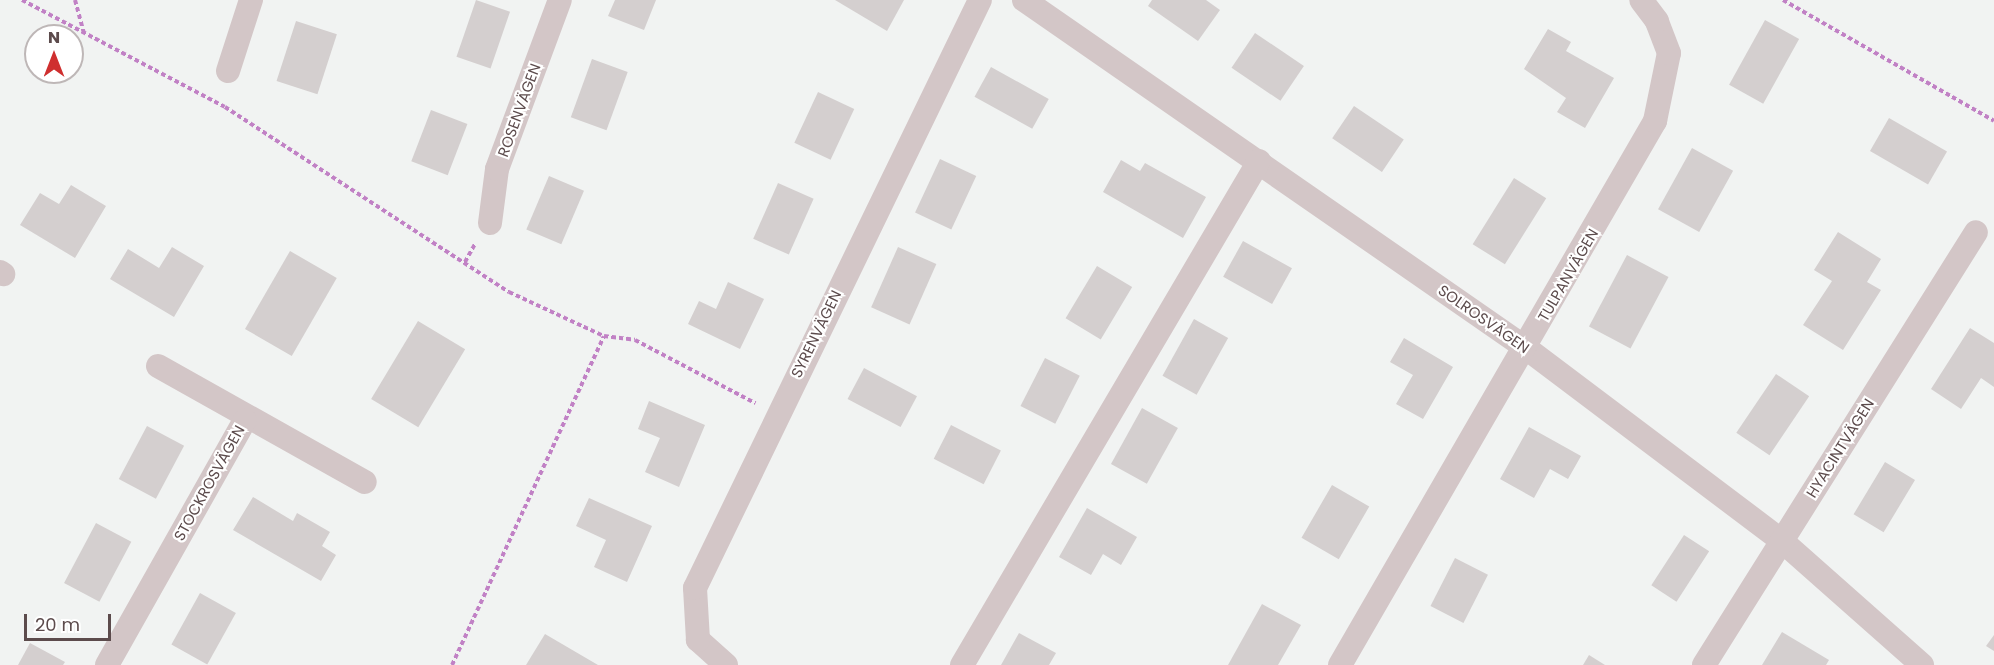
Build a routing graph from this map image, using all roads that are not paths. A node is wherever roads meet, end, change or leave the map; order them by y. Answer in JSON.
{"nodes":[{"id":1,"x":251,"y":0,"type":"edge"},
{"id":2,"x":560,"y":0,"type":"edge"},
{"id":3,"x":980,"y":0,"type":"edge"},
{"id":4,"x":1024,"y":0,"type":"edge"},
{"id":5,"x":1641,"y":0,"type":"edge"},
{"id":6,"x":228,"y":71,"type":"dead end"},
{"id":7,"x":1259,"y":161,"type":"junction"},
{"id":8,"x":490,"y":223,"type":"dead end"},
{"id":9,"x":1976,"y":232,"type":"dead end"},
{"id":10,"x":1526,"y":348,"type":"junction"},
{"id":11,"x":158,"y":366,"type":"dead end"},
{"id":12,"x":245,"y":420,"type":"junction"},
{"id":13,"x":365,"y":482,"type":"dead end"},
{"id":14,"x":1782,"y":541,"type":"junction"},
{"id":15,"x":107,"y":665,"type":"edge"},
{"id":16,"x":726,"y":665,"type":"edge"},
{"id":17,"x":962,"y":665,"type":"edge"},
{"id":18,"x":1340,"y":665,"type":"edge"},
{"id":19,"x":1704,"y":665,"type":"edge"},
{"id":20,"x":1922,"y":665,"type":"edge"}],
"edges":[{"from":1,"to":6,"type":"street"},
{"from":2,"to":8,"type":"street","name":"ROSENVÄGEN"},
{"from":3,"to":16,"type":"street","name":"SYRENVÄGEN"},
{"from":4,"to":7,"type":"street","name":"SOLROSVÄGEN"},
{"from":5,"to":10,"type":"street","name":"TULPANVÄGEN"},
{"from":7,"to":10,"type":"street","name":"SOLROSVÄGEN"},
{"from":7,"to":17,"type":"street"},
{"from":9,"to":14,"type":"street","name":"HYACINTVÄGEN"},
{"from":10,"to":14,"type":"street","name":"SOLROSVÄGEN"},
{"from":10,"to":18,"type":"street","name":"TULPANVÄGEN"},
{"from":11,"to":12,"type":"street"},
{"from":12,"to":13,"type":"street","name":"STOCKROSVÄGEN"},
{"from":12,"to":15,"type":"street","name":"STOCKROSVÄGEN"},
{"from":14,"to":19,"type":"street","name":"HYACINTVÄGEN"},
{"from":14,"to":20,"type":"street","name":"SOLROSVÄGEN"}]}
